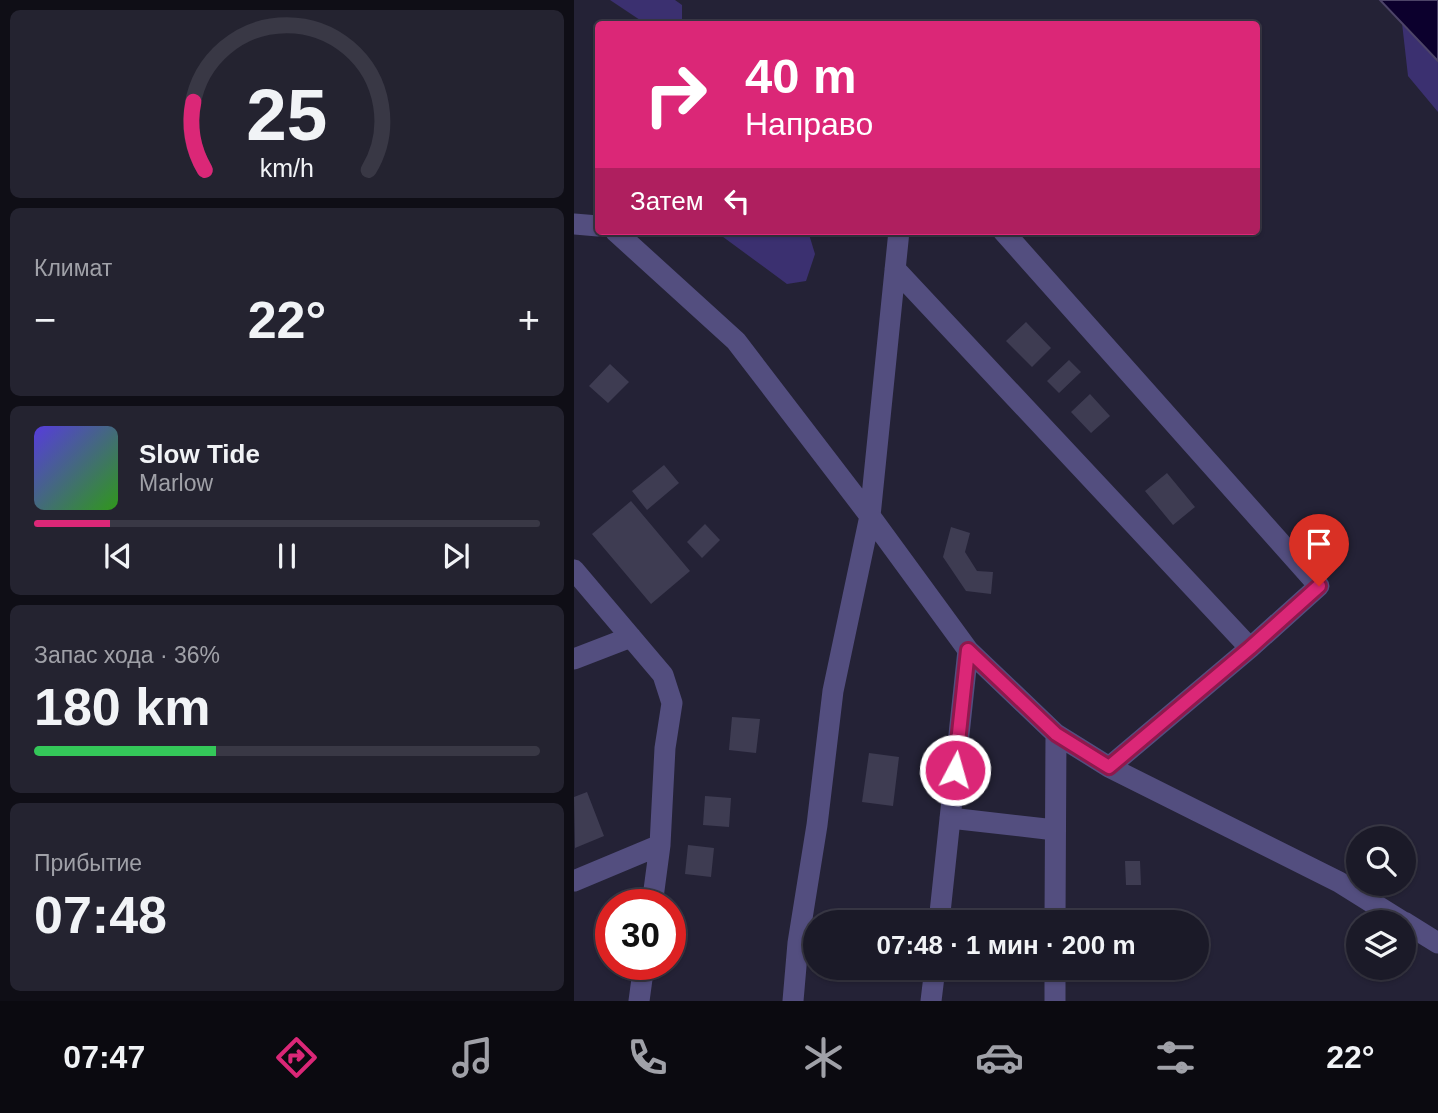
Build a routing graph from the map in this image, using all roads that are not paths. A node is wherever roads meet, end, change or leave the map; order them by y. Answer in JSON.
{"nodes":[{"id":1,"x":574,"y":224,"type":"edge"},
{"id":2,"x":595,"y":226,"type":"edge"},
{"id":3,"x":619,"y":235,"type":"edge"},
{"id":4,"x":899,"y":235,"type":"edge"},
{"id":5,"x":1007,"y":235,"type":"edge"},
{"id":6,"x":895,"y":269,"type":"junction"},
{"id":7,"x":870,"y":516,"type":"junction"},
{"id":8,"x":574,"y":570,"type":"edge"},
{"id":9,"x":631,"y":637,"type":"junction"},
{"id":10,"x":1250,"y":648,"type":"junction"},
{"id":11,"x":968,"y":650,"type":"junction"},
{"id":12,"x":574,"y":659,"type":"edge"},
{"id":13,"x":1056,"y":734,"type":"junction"},
{"id":14,"x":1109,"y":767,"type":"junction"},
{"id":15,"x":950,"y":818,"type":"junction"},
{"id":16,"x":1055,"y":830,"type":"junction"},
{"id":17,"x":660,"y":845,"type":"junction"},
{"id":18,"x":574,"y":881,"type":"edge"},
{"id":19,"x":654,"y":889,"type":"edge"},
{"id":20,"x":940,"y":910,"type":"edge"},
{"id":21,"x":1055,"y":910,"type":"edge"},
{"id":22,"x":1384,"y":910,"type":"edge"},
{"id":23,"x":1416,"y":930,"type":"edge"},
{"id":24,"x":1438,"y":943,"type":"edge"},
{"id":25,"x":642,"y":980,"type":"edge"},
{"id":26,"x":934,"y":980,"type":"edge"},
{"id":27,"x":1055,"y":980,"type":"edge"},
{"id":28,"x":639,"y":1001,"type":"edge"},
{"id":29,"x":793,"y":1001,"type":"edge"},
{"id":30,"x":931,"y":1001,"type":"edge"},
{"id":31,"x":1055,"y":1001,"type":"edge"}],
"edges":[{"from":1,"to":2,"type":"street"},
{"from":3,"to":7,"type":"street"},
{"from":4,"to":6,"type":"street"},
{"from":5,"to":10,"type":"street"},
{"from":6,"to":7,"type":"street"},
{"from":6,"to":10,"type":"street"},
{"from":7,"to":11,"type":"street"},
{"from":7,"to":29,"type":"street"},
{"from":8,"to":9,"type":"street"},
{"from":9,"to":12,"type":"street"},
{"from":9,"to":17,"type":"street"},
{"from":10,"to":14,"type":"street"},
{"from":11,"to":13,"type":"street"},
{"from":11,"to":15,"type":"street"},
{"from":13,"to":14,"type":"street"},
{"from":13,"to":16,"type":"street"},
{"from":14,"to":22,"type":"street"},
{"from":15,"to":16,"type":"street"},
{"from":15,"to":20,"type":"street"},
{"from":16,"to":21,"type":"street"},
{"from":17,"to":18,"type":"street"},
{"from":17,"to":19,"type":"street"},
{"from":23,"to":24,"type":"street"},
{"from":25,"to":28,"type":"street"},
{"from":26,"to":30,"type":"street"},
{"from":27,"to":31,"type":"street"}]}
